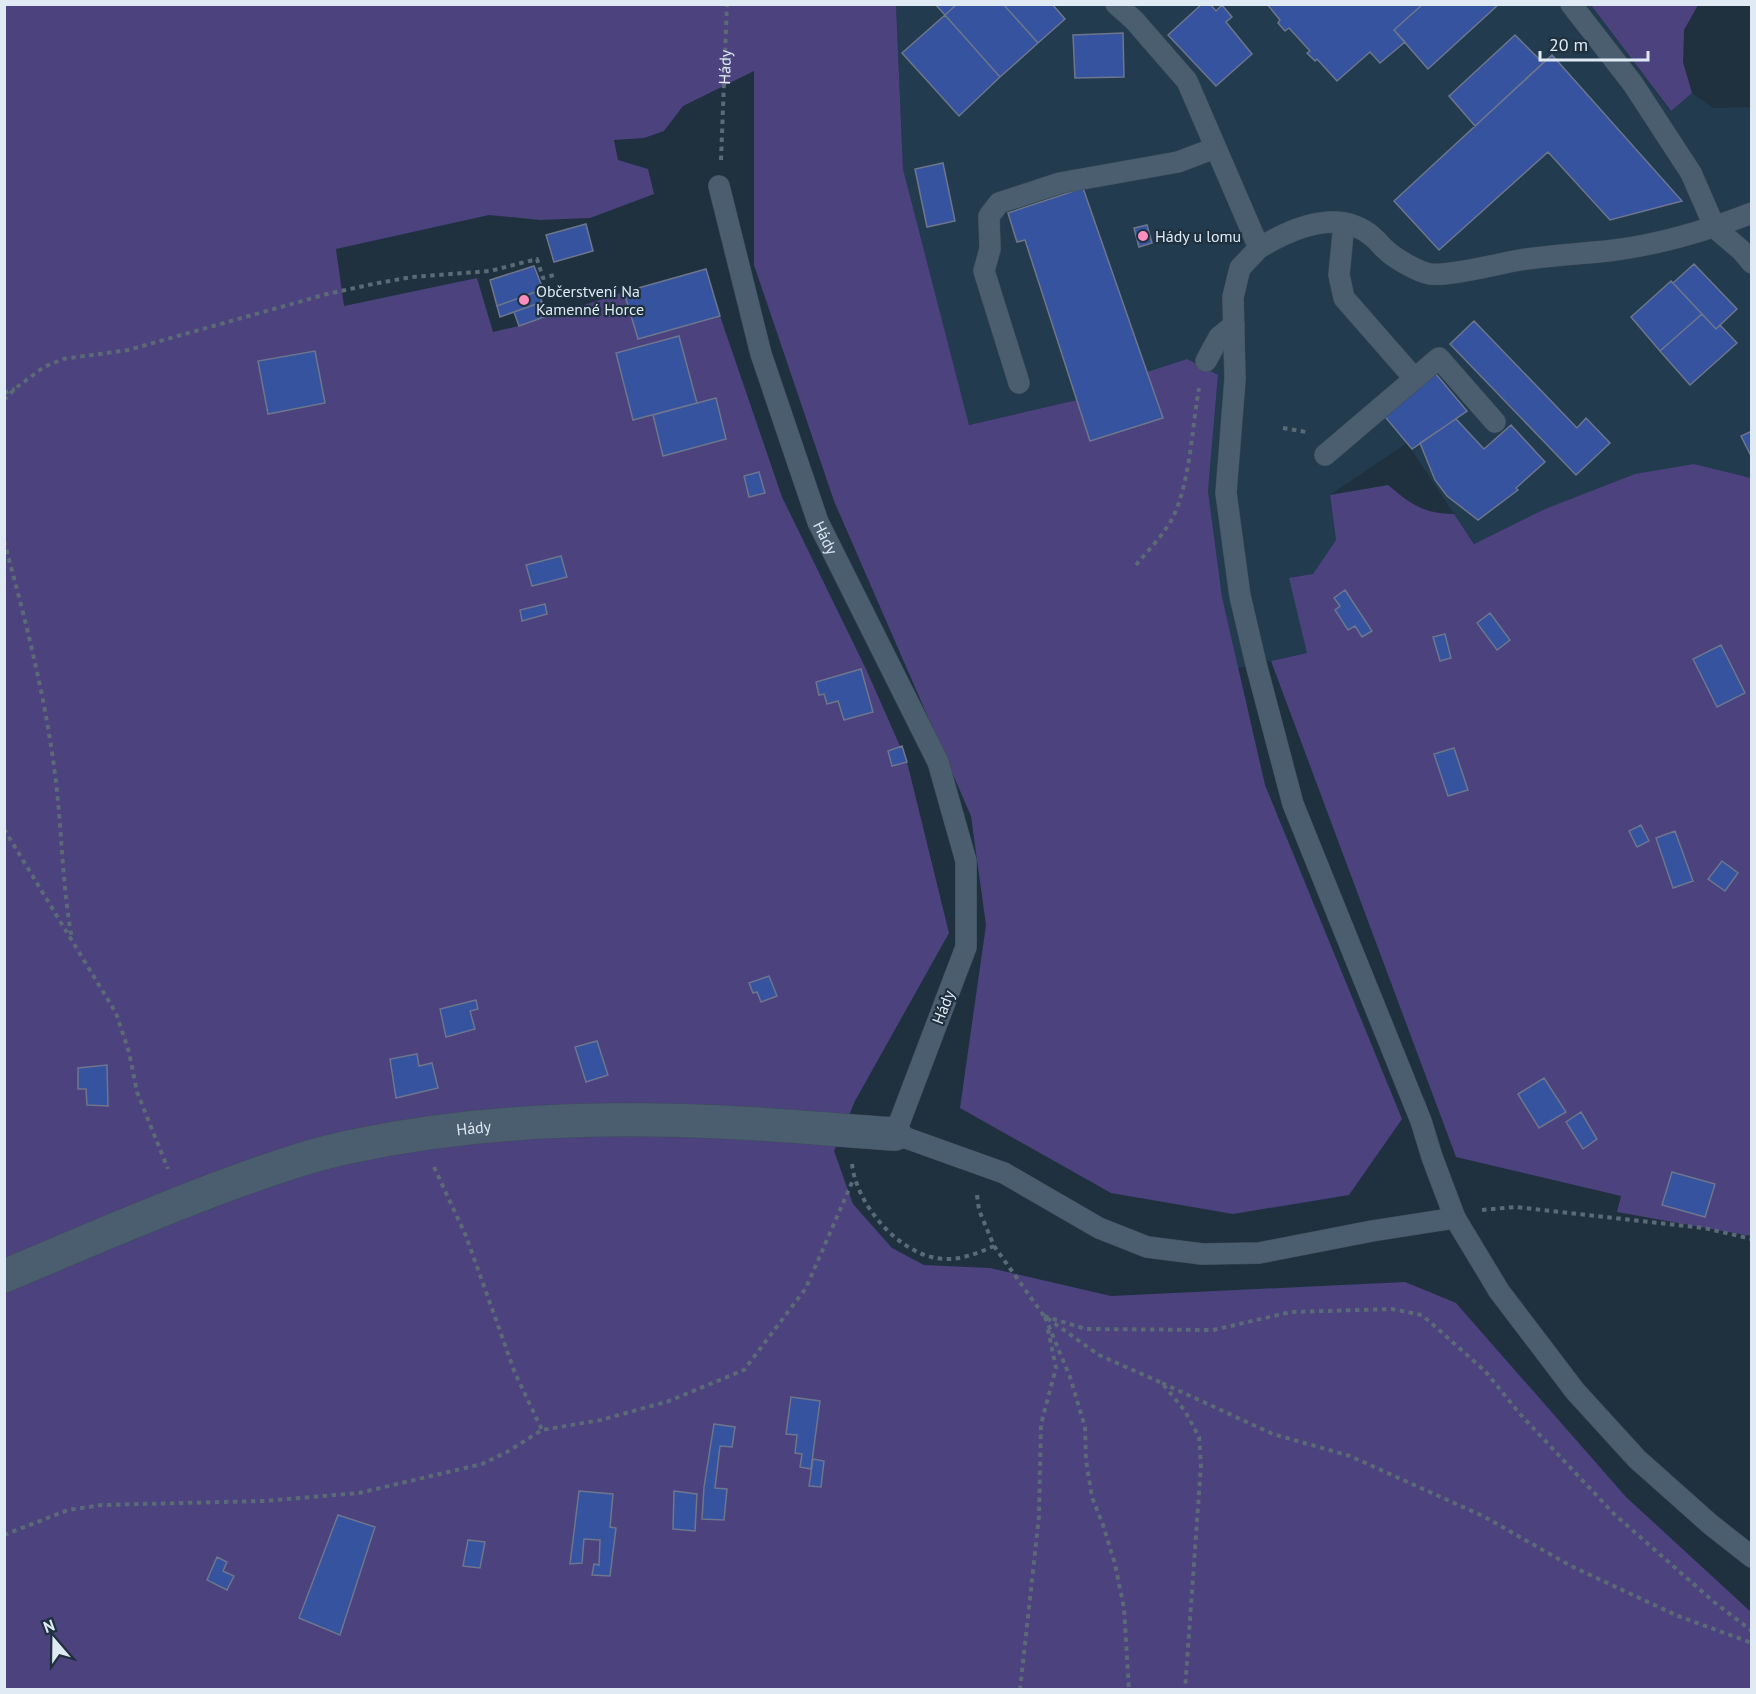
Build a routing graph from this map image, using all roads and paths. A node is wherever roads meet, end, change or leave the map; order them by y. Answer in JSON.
{"nodes":[{"id":1,"x":728,"y":4,"type":"edge"},
{"id":2,"x":1116,"y":4,"type":"edge"},
{"id":3,"x":1571,"y":4,"type":"edge"},
{"id":4,"x":1215,"y":148,"type":"junction"},
{"id":5,"x":720,"y":186,"type":"joint"},
{"id":6,"x":1752,"y":213,"type":"edge"},
{"id":7,"x":1344,"y":223,"type":"junction"},
{"id":8,"x":1715,"y":228,"type":"junction"},
{"id":9,"x":1259,"y":248,"type":"junction"},
{"id":10,"x":1752,"y":263,"type":"edge"},
{"id":11,"x":558,"y":274,"type":"dead end"},
{"id":12,"x":1234,"y":325,"type":"junction"},
{"id":13,"x":1206,"y":361,"type":"joint"},
{"id":14,"x":1414,"y":378,"type":"junction"},
{"id":15,"x":1020,"y":383,"type":"dead end"},
{"id":16,"x":17,"y":387,"type":"junction"},
{"id":17,"x":4,"y":393,"type":"edge"},
{"id":18,"x":4,"y":400,"type":"edge"},
{"id":19,"x":1496,"y":422,"type":"dead end"},
{"id":20,"x":1283,"y":428,"type":"dead end"},
{"id":21,"x":1292,"y":430,"type":"dead end"},
{"id":22,"x":1325,"y":455,"type":"dead end"},
{"id":23,"x":4,"y":541,"type":"edge"},
{"id":24,"x":1136,"y":565,"type":"dead end"},
{"id":25,"x":4,"y":829,"type":"edge"},
{"id":26,"x":73,"y":941,"type":"junction"},
{"id":27,"x":848,"y":1132,"type":"junction"},
{"id":28,"x":895,"y":1134,"type":"junction"},
{"id":29,"x":419,"y":1135,"type":"junction"},
{"id":30,"x":972,"y":1161,"type":"junction"},
{"id":31,"x":853,"y":1180,"type":"junction"},
{"id":32,"x":183,"y":1201,"type":"junction"},
{"id":33,"x":1515,"y":1207,"type":"dead end"},
{"id":34,"x":1455,"y":1218,"type":"junction"},
{"id":35,"x":1752,"y":1239,"type":"edge"},
{"id":36,"x":993,"y":1246,"type":"junction"},
{"id":37,"x":4,"y":1276,"type":"edge"},
{"id":38,"x":1044,"y":1316,"type":"junction"},
{"id":39,"x":1162,"y":1383,"type":"junction"},
{"id":40,"x":542,"y":1430,"type":"junction"},
{"id":41,"x":4,"y":1535,"type":"edge"},
{"id":42,"x":1752,"y":1557,"type":"edge"},
{"id":43,"x":1752,"y":1631,"type":"edge"},
{"id":44,"x":1752,"y":1643,"type":"edge"},
{"id":45,"x":1020,"y":1689,"type":"edge"},
{"id":46,"x":1129,"y":1689,"type":"edge"},
{"id":47,"x":1185,"y":1689,"type":"edge"}],
"edges":[{"from":1,"to":5,"type":"path","name":"Hády"},
{"from":2,"to":4,"type":"lane"},
{"from":3,"to":8,"type":"lane"},
{"from":4,"to":9,"type":"lane"},
{"from":4,"to":15,"type":"lane"},
{"from":5,"to":28,"type":"lane","name":"Hády"},
{"from":6,"to":8,"type":"lane"},
{"from":7,"to":8,"type":"lane"},
{"from":7,"to":9,"type":"lane"},
{"from":7,"to":14,"type":"lane"},
{"from":8,"to":10,"type":"lane"},
{"from":9,"to":12,"type":"lane"},
{"from":11,"to":16,"type":"path"},
{"from":12,"to":13,"type":"lane"},
{"from":12,"to":34,"type":"lane"},
{"from":13,"to":24,"type":"path"},
{"from":14,"to":19,"type":"lane"},
{"from":14,"to":22,"type":"lane"},
{"from":16,"to":17,"type":"path"},
{"from":16,"to":18,"type":"path"},
{"from":20,"to":21,"type":"path"},
{"from":23,"to":26,"type":"path"},
{"from":25,"to":26,"type":"path"},
{"from":26,"to":32,"type":"path"},
{"from":27,"to":28,"type":"street","name":"Hády"},
{"from":27,"to":29,"type":"street","name":"Hády"},
{"from":27,"to":31,"type":"path"},
{"from":28,"to":30,"type":"lane"},
{"from":29,"to":32,"type":"street","name":"Hády"},
{"from":29,"to":40,"type":"path"},
{"from":30,"to":34,"type":"lane"},
{"from":30,"to":36,"type":"path"},
{"from":31,"to":36,"type":"path"},
{"from":31,"to":40,"type":"path"},
{"from":32,"to":37,"type":"street","name":"Hády"},
{"from":33,"to":35,"type":"path"},
{"from":34,"to":42,"type":"lane"},
{"from":36,"to":38,"type":"path"},
{"from":38,"to":39,"type":"path"},
{"from":38,"to":43,"type":"path"},
{"from":38,"to":45,"type":"path"},
{"from":38,"to":46,"type":"path"},
{"from":39,"to":44,"type":"path"},
{"from":39,"to":47,"type":"path"},
{"from":40,"to":41,"type":"path"}]}
